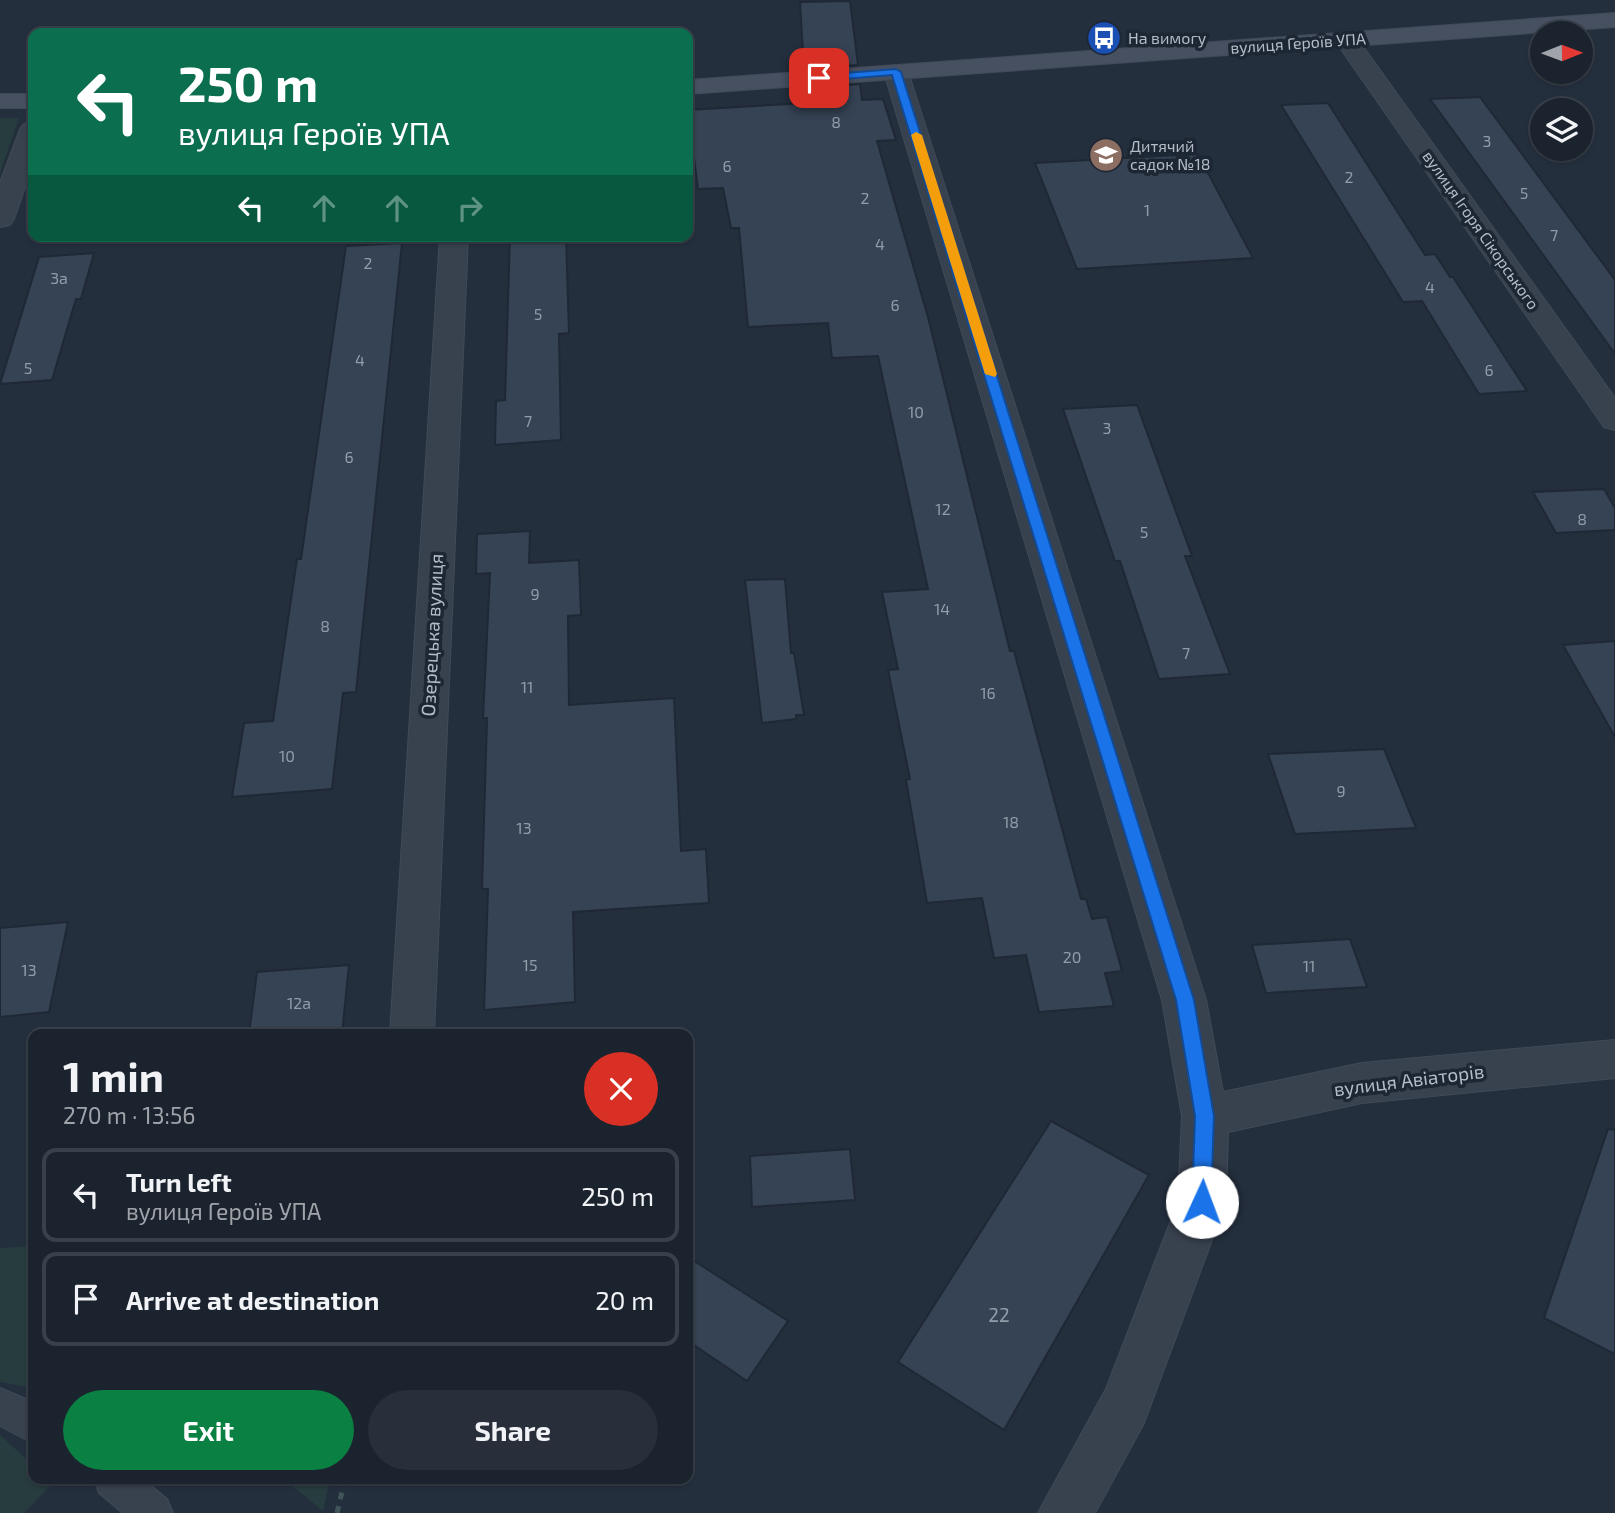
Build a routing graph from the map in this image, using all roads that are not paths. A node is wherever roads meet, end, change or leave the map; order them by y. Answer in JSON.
{"nodes":[{"id":1,"x":1615,"y":20,"type":"edge"},
{"id":2,"x":1346,"y":39,"type":"junction"},
{"id":3,"x":896,"y":72,"type":"junction"},
{"id":4,"x":693,"y":87,"type":"edge"},
{"id":5,"x":0,"y":101,"type":"edge"},
{"id":6,"x":28,"y":101,"type":"edge"},
{"id":7,"x":28,"y":143,"type":"edge"},
{"id":8,"x":0,"y":219,"type":"edge"},
{"id":9,"x":454,"y":242,"type":"edge"},
{"id":10,"x":1615,"y":420,"type":"edge"},
{"id":11,"x":412,"y":1029,"type":"edge"},
{"id":12,"x":1615,"y":1059,"type":"edge"},
{"id":13,"x":1205,"y":1116,"type":"junction"},
{"id":14,"x":0,"y":1407,"type":"edge"},
{"id":15,"x":28,"y":1421,"type":"edge"},
{"id":16,"x":119,"y":1484,"type":"edge"},
{"id":17,"x":153,"y":1513,"type":"edge"},
{"id":18,"x":1065,"y":1513,"type":"edge"}],
"edges":[{"from":1,"to":2,"type":"street","name":"вулиця Героїв УПА"},
{"from":2,"to":3,"type":"street","name":"вулиця Героїв УПА"},
{"from":2,"to":10,"type":"street","name":"вулиця Ігоря Сікорського"},
{"from":3,"to":4,"type":"street","name":"вулиця Героїв УПА"},
{"from":3,"to":13,"type":"street"},
{"from":5,"to":6,"type":"street"},
{"from":7,"to":8,"type":"street"},
{"from":9,"to":11,"type":"street","name":"Озерецька вулиця"},
{"from":12,"to":13,"type":"street","name":"вулиця Авіаторів"},
{"from":13,"to":18,"type":"street"},
{"from":14,"to":15,"type":"lane"},
{"from":16,"to":17,"type":"lane"}]}
